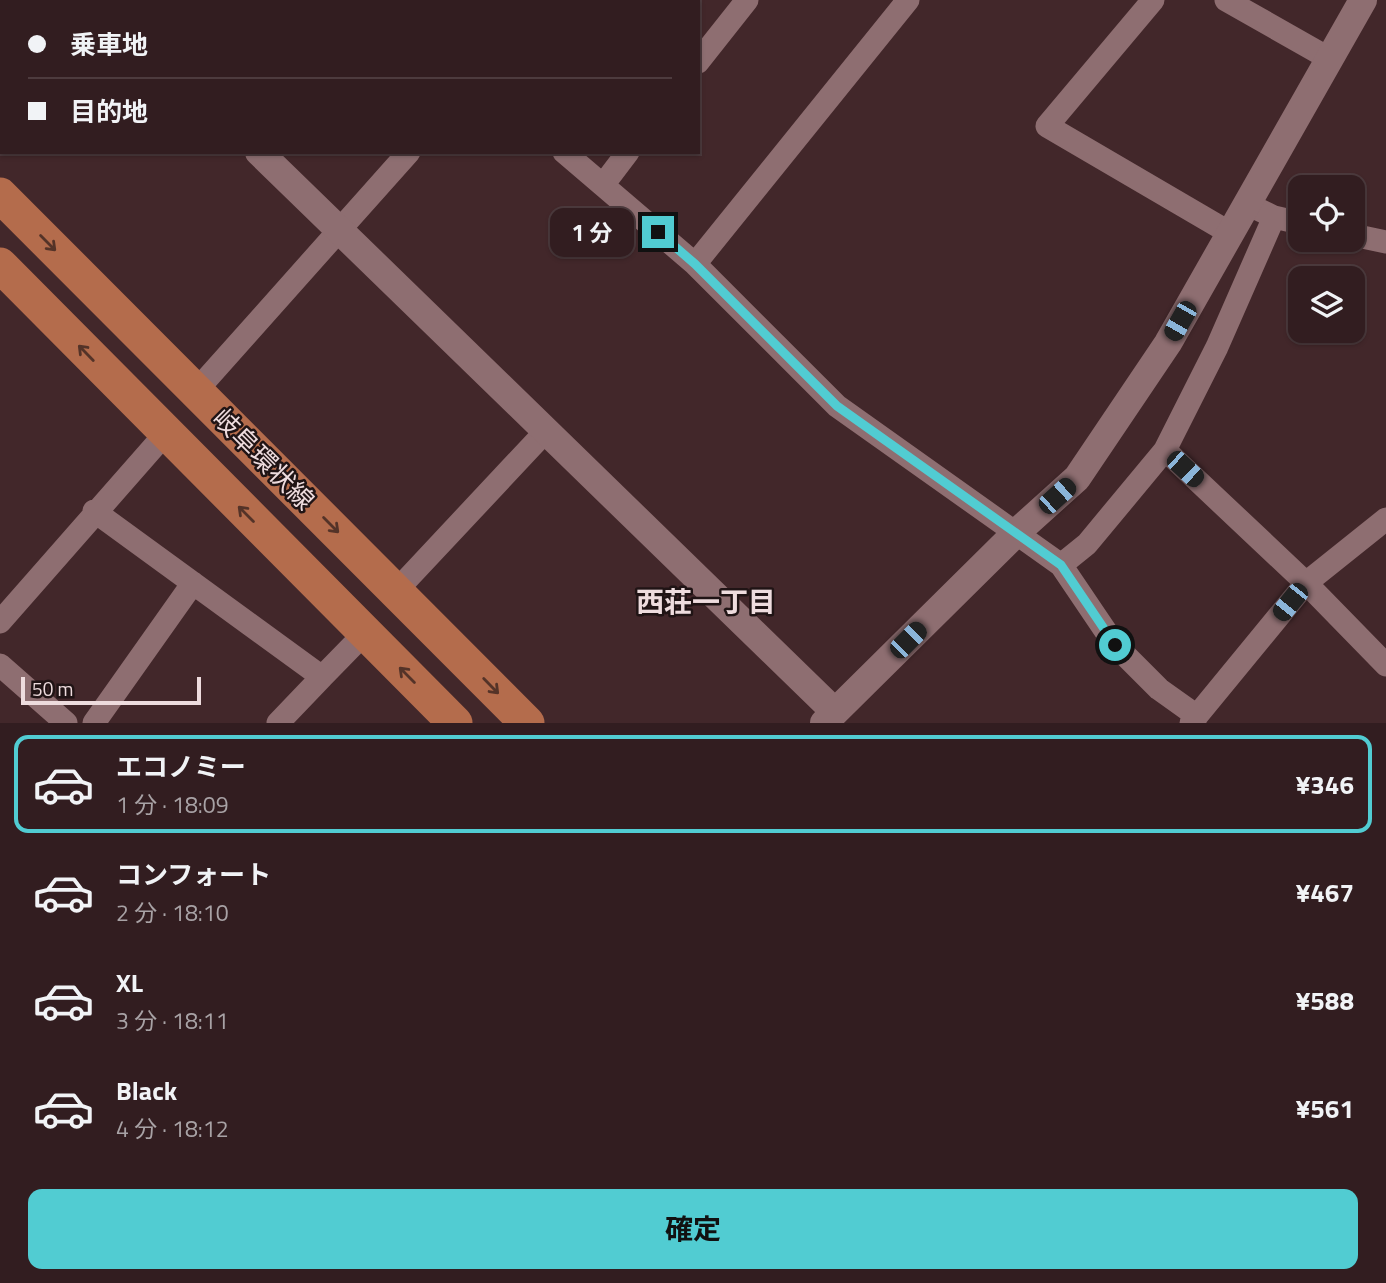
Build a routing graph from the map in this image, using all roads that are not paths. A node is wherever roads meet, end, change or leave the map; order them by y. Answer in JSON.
{"nodes":[{"id":1,"x":747,"y":0,"type":"edge"},
{"id":2,"x":908,"y":0,"type":"edge"},
{"id":3,"x":1153,"y":0,"type":"edge"},
{"id":4,"x":1226,"y":0,"type":"edge"},
{"id":5,"x":1363,"y":0,"type":"edge"},
{"id":6,"x":700,"y":59,"type":"edge"},
{"id":7,"x":1330,"y":59,"type":"junction"},
{"id":8,"x":261,"y":154,"type":"edge"},
{"id":9,"x":407,"y":154,"type":"edge"},
{"id":10,"x":566,"y":154,"type":"edge"},
{"id":11,"x":626,"y":154,"type":"edge"},
{"id":12,"x":603,"y":185,"type":"junction"},
{"id":13,"x":0,"y":195,"type":"edge"},
{"id":14,"x":1247,"y":204,"type":"junction"},
{"id":15,"x":1274,"y":217,"type":"junction"},
{"id":16,"x":1288,"y":220,"type":"edge"},
{"id":17,"x":340,"y":230,"type":"junction"},
{"id":18,"x":1230,"y":233,"type":"junction"},
{"id":19,"x":1365,"y":238,"type":"edge"},
{"id":20,"x":1386,"y":242,"type":"edge"},
{"id":21,"x":695,"y":264,"type":"junction"},
{"id":22,"x":0,"y":265,"type":"edge"},
{"id":23,"x":196,"y":391,"type":"junction"},
{"id":24,"x":546,"y":430,"type":"junction"},
{"id":25,"x":165,"y":434,"type":"junction"},
{"id":26,"x":1165,"y":450,"type":"junction"},
{"id":27,"x":94,"y":511,"type":"junction"},
{"id":28,"x":1386,"y":519,"type":"edge"},
{"id":29,"x":1017,"y":532,"type":"junction"},
{"id":30,"x":1061,"y":565,"type":"junction"},
{"id":31,"x":193,"y":583,"type":"junction"},
{"id":32,"x":1306,"y":583,"type":"junction"},
{"id":33,"x":397,"y":590,"type":"junction"},
{"id":34,"x":0,"y":622,"type":"edge"},
{"id":35,"x":365,"y":633,"type":"junction"},
{"id":36,"x":0,"y":665,"type":"edge"},
{"id":37,"x":1386,"y":665,"type":"edge"},
{"id":38,"x":321,"y":677,"type":"junction"},
{"id":39,"x":835,"y":719,"type":"edge"},
{"id":40,"x":1194,"y":720,"type":"edge"},
{"id":41,"x":66,"y":723,"type":"edge"},
{"id":42,"x":94,"y":723,"type":"edge"},
{"id":43,"x":278,"y":723,"type":"edge"},
{"id":44,"x":455,"y":723,"type":"edge"},
{"id":45,"x":527,"y":723,"type":"edge"}],
"edges":[{"from":1,"to":6,"type":"street"},
{"from":2,"to":21,"type":"street"},
{"from":3,"to":18,"type":"street"},
{"from":4,"to":7,"type":"street"},
{"from":5,"to":7,"type":"street"},
{"from":7,"to":14,"type":"street"},
{"from":8,"to":17,"type":"street"},
{"from":9,"to":17,"type":"street"},
{"from":10,"to":12,"type":"street"},
{"from":11,"to":12,"type":"street"},
{"from":12,"to":21,"type":"street"},
{"from":13,"to":23,"type":"main road","name":"岐阜環状線","one_way":true},
{"from":14,"to":15,"type":"street"},
{"from":14,"to":18,"type":"street"},
{"from":15,"to":16,"type":"street"},
{"from":15,"to":26,"type":"street"},
{"from":17,"to":23,"type":"street"},
{"from":17,"to":24,"type":"street"},
{"from":18,"to":29,"type":"street"},
{"from":19,"to":20,"type":"street"},
{"from":21,"to":29,"type":"street"},
{"from":25,"to":22,"type":"main road","name":"岐阜環状線","one_way":true},
{"from":23,"to":33,"type":"main road","name":"岐阜環状線","one_way":true},
{"from":24,"to":33,"type":"street"},
{"from":24,"to":39,"type":"street"},
{"from":25,"to":27,"type":"street"},
{"from":35,"to":25,"type":"main road","name":"岐阜環状線","one_way":true},
{"from":26,"to":30,"type":"street"},
{"from":26,"to":32,"type":"street"},
{"from":27,"to":31,"type":"street"},
{"from":27,"to":34,"type":"street"},
{"from":28,"to":32,"type":"street"},
{"from":29,"to":30,"type":"street"},
{"from":29,"to":39,"type":"street"},
{"from":30,"to":40,"type":"street"},
{"from":31,"to":38,"type":"street"},
{"from":31,"to":42,"type":"street"},
{"from":32,"to":37,"type":"street"},
{"from":32,"to":40,"type":"street"},
{"from":33,"to":45,"type":"main road","name":"岐阜環状線","one_way":true},
{"from":35,"to":38,"type":"street"},
{"from":44,"to":35,"type":"main road","name":"岐阜環状線","one_way":true},
{"from":36,"to":41,"type":"street"},
{"from":38,"to":43,"type":"street"}]}
